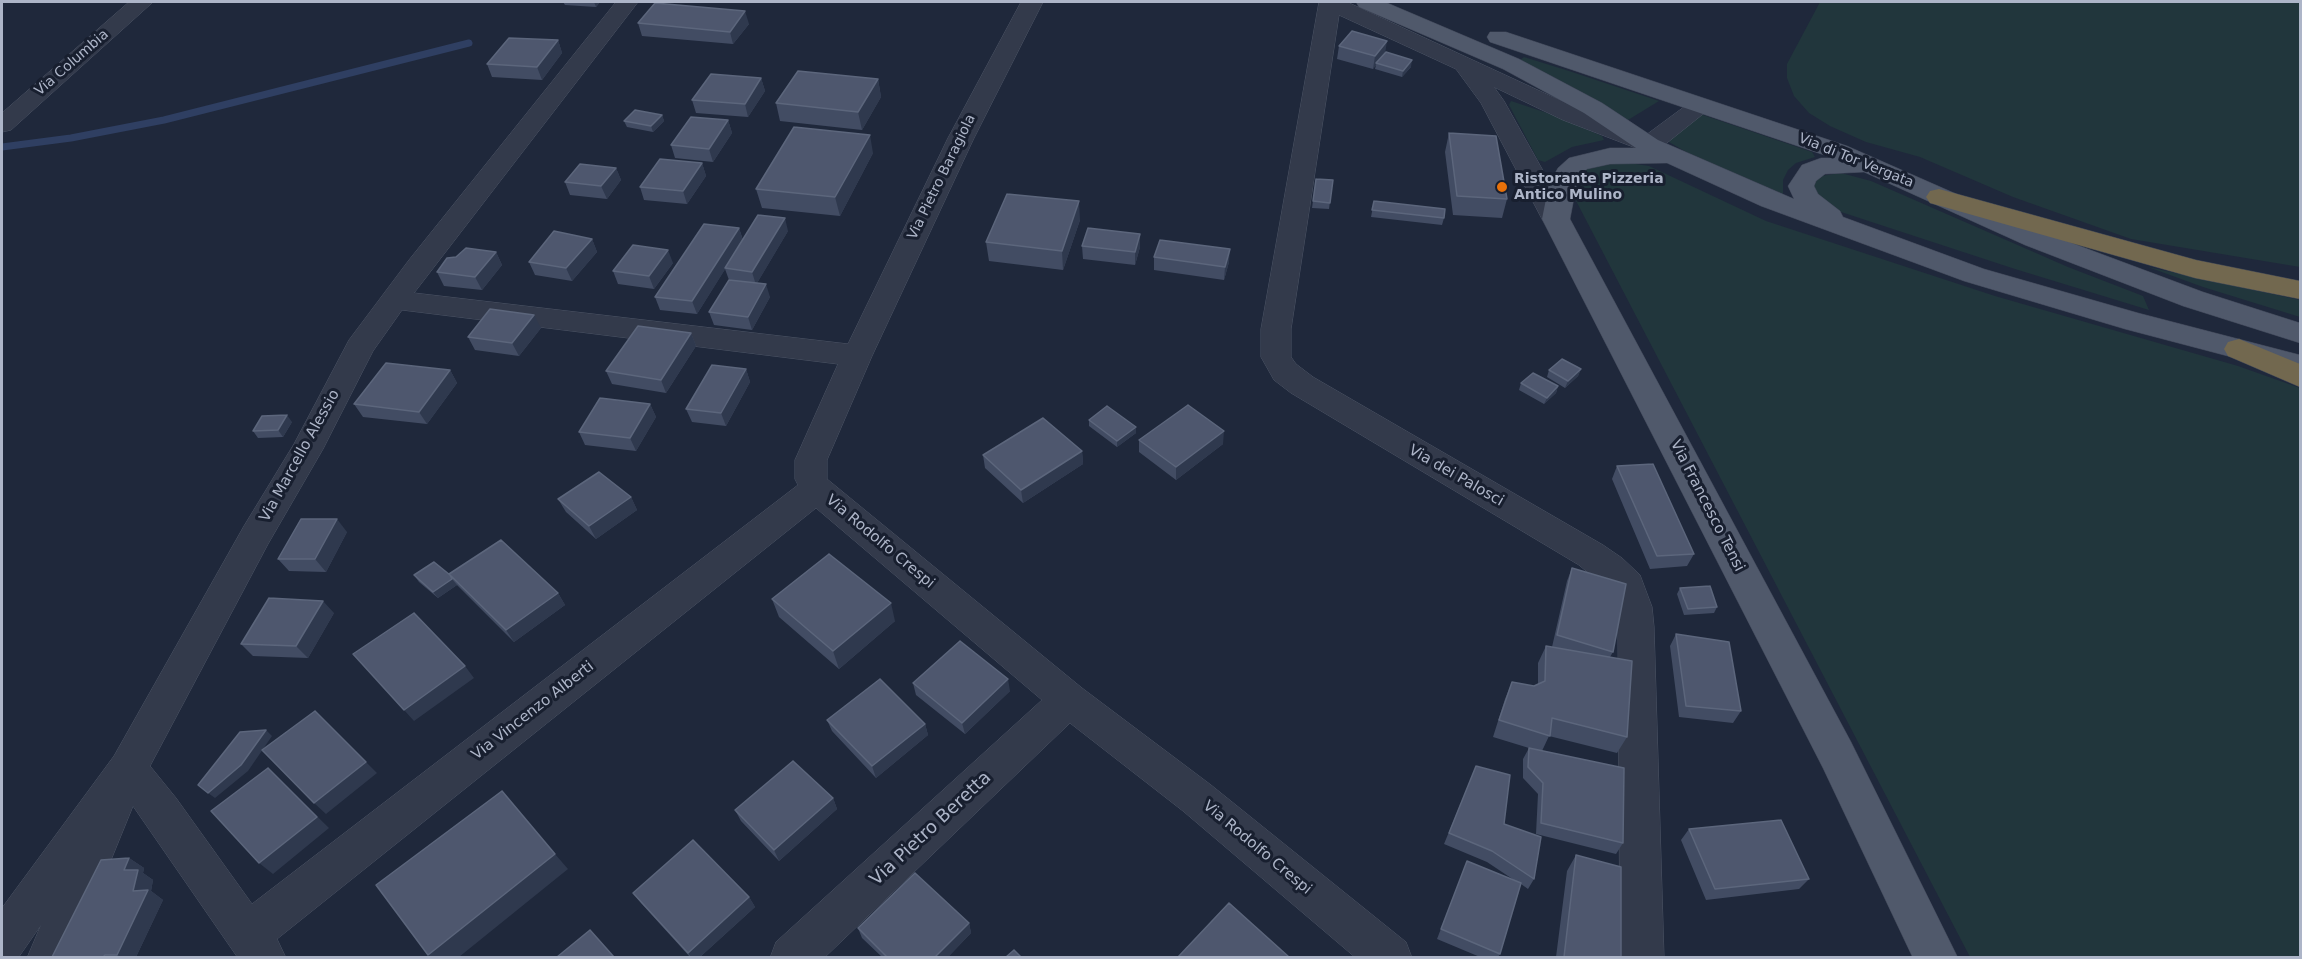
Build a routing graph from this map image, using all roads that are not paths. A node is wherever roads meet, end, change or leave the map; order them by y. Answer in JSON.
{"nodes":[{"id":1,"x":142,"y":2,"type":"edge"},
{"id":2,"x":627,"y":2,"type":"edge"},
{"id":3,"x":1330,"y":2,"type":"edge"},
{"id":4,"x":1367,"y":2,"type":"edge"},
{"id":5,"x":1406,"y":2,"type":"edge"},
{"id":6,"x":1027,"y":11,"type":"edge"},
{"id":7,"x":1462,"y":64,"type":"junction"},
{"id":8,"x":2,"y":99,"type":"edge"},
{"id":9,"x":30,"y":99,"type":"junction"},
{"id":10,"x":1701,"y":106,"type":"junction"},
{"id":11,"x":2,"y":125,"type":"edge"},
{"id":12,"x":1660,"y":150,"type":"junction"},
{"id":13,"x":1906,"y":181,"type":"junction"},
{"id":14,"x":1939,"y":197,"type":"junction"},
{"id":15,"x":1556,"y":219,"type":"junction"},
{"id":16,"x":1871,"y":236,"type":"junction"},
{"id":17,"x":2301,"y":290,"type":"edge"},
{"id":18,"x":394,"y":300,"type":"junction"},
{"id":19,"x":2301,"y":333,"type":"edge"},
{"id":20,"x":2239,"y":349,"type":"junction"},
{"id":21,"x":857,"y":356,"type":"junction"},
{"id":22,"x":2301,"y":365,"type":"edge"},
{"id":23,"x":2301,"y":376,"type":"edge"},
{"id":24,"x":816,"y":489,"type":"junction"},
{"id":25,"x":1069,"y":700,"type":"junction"},
{"id":26,"x":128,"y":769,"type":"junction"},
{"id":27,"x":2,"y":943,"type":"edge"},
{"id":28,"x":256,"y":946,"type":"edge"},
{"id":29,"x":49,"y":957,"type":"edge"},
{"id":30,"x":792,"y":957,"type":"edge"},
{"id":31,"x":1390,"y":957,"type":"edge"},
{"id":32,"x":1642,"y":957,"type":"edge"},
{"id":33,"x":1935,"y":957,"type":"edge"}],
"edges":[{"from":1,"to":9,"type":"street","name":"Via Columbia"},
{"from":2,"to":18,"type":"street","name":"Via Marcello Alessio"},
{"from":3,"to":7,"type":"street"},
{"from":3,"to":32,"type":"street","name":"Via dei Palosci"},
{"from":4,"to":12,"type":"main road"},
{"from":5,"to":10,"type":"main road","name":"Via di Tor Vergata"},
{"from":6,"to":21,"type":"street","name":"Via Pietro Baragiola"},
{"from":7,"to":12,"type":"street"},
{"from":7,"to":15,"type":"street","name":"Via Francesco Tensi"},
{"from":8,"to":9,"type":"street"},
{"from":9,"to":11,"type":"street","name":"Via Columbia"},
{"from":10,"to":12,"type":"street"},
{"from":10,"to":13,"type":"main road","name":"Via di Tor Vergata"},
{"from":12,"to":15,"type":"main road"},
{"from":12,"to":16,"type":"main road"},
{"from":13,"to":14,"type":"main road","name":"Via di Tor Vergata"},
{"from":13,"to":16,"type":"main road"},
{"from":14,"to":17,"type":"highway"},
{"from":14,"to":19,"type":"main road","name":"Via di Tor Vergata"},
{"from":15,"to":33,"type":"main road","name":"Via Francesco Tensi"},
{"from":16,"to":20,"type":"main road"},
{"from":18,"to":21,"type":"street"},
{"from":18,"to":26,"type":"street","name":"Via Marcello Alessio"},
{"from":20,"to":22,"type":"main road"},
{"from":20,"to":23,"type":"highway"},
{"from":21,"to":24,"type":"street","name":"Via Rodolfo Crespi"},
{"from":24,"to":25,"type":"street","name":"Via Rodolfo Crespi"},
{"from":24,"to":28,"type":"street","name":"Via Vincenzo Alberti"},
{"from":25,"to":30,"type":"street","name":"Via Pietro Beretta"},
{"from":25,"to":31,"type":"street","name":"Via Rodolfo Crespi"},
{"from":26,"to":27,"type":"street"},
{"from":26,"to":28,"type":"street"},
{"from":26,"to":29,"type":"street","name":"Via Marcello Alessio"}]}
